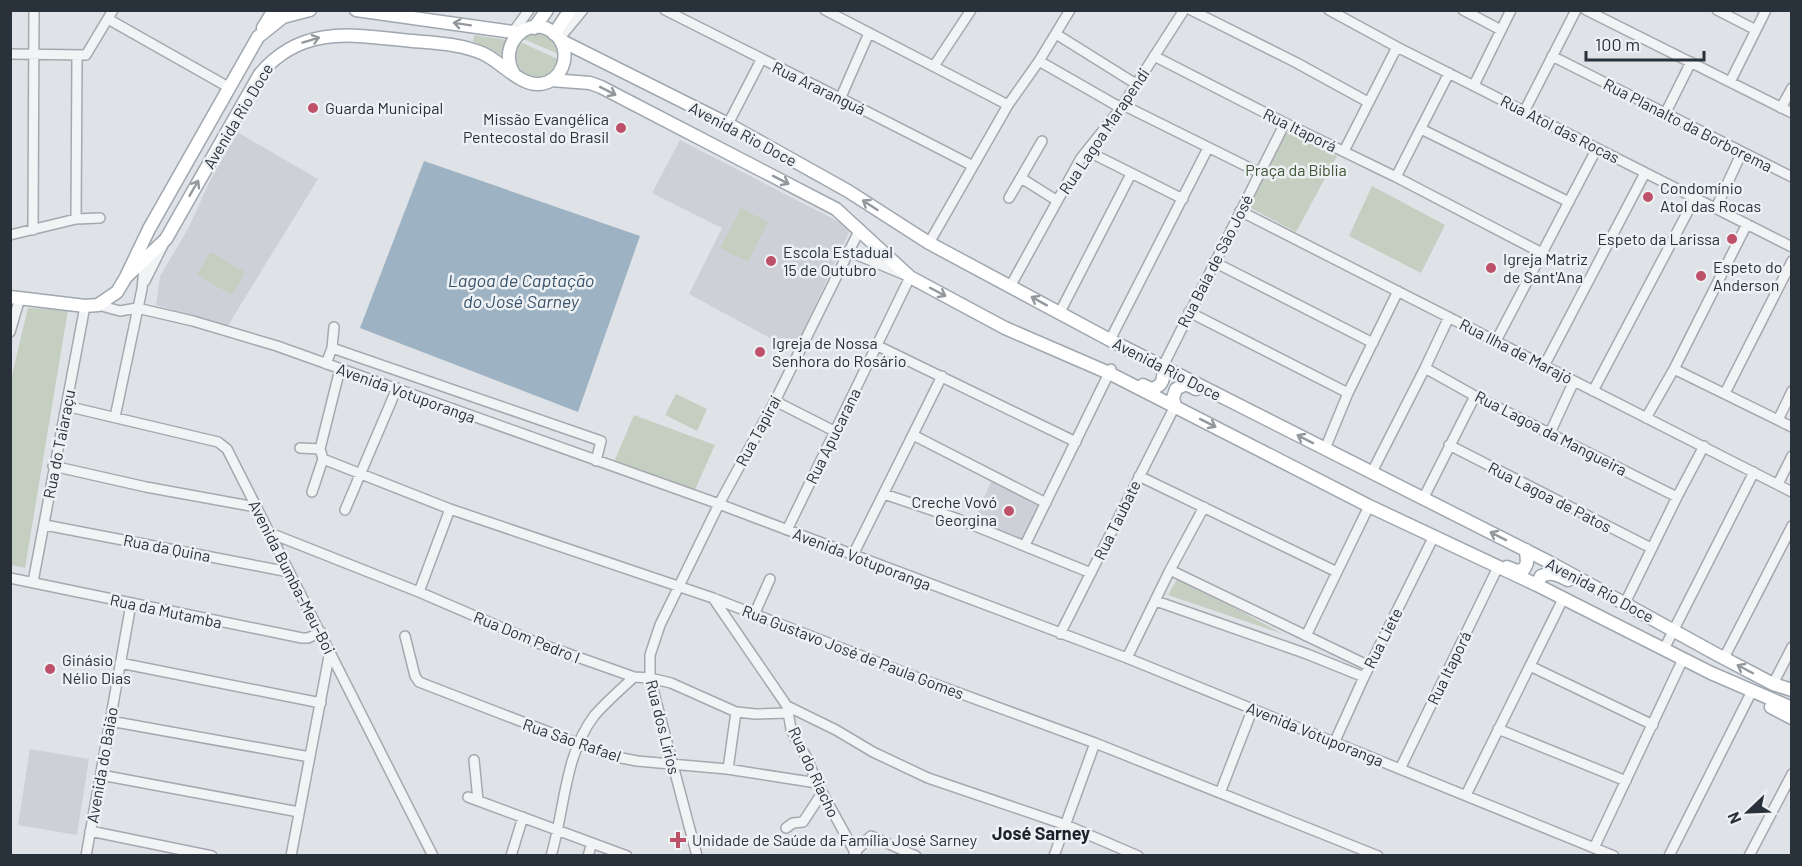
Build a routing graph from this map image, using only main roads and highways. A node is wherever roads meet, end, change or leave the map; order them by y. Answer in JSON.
{"nodes":[{"id":1,"x":274,"y":10,"type":"edge"},
{"id":2,"x":310,"y":10,"type":"edge"},
{"id":3,"x":356,"y":10,"type":"edge"},
{"id":4,"x":547,"y":10,"type":"edge"},
{"id":5,"x":570,"y":10,"type":"edge"},
{"id":6,"x":437,"y":15,"type":"edge"},
{"id":7,"x":534,"y":28,"type":"junction"},
{"id":8,"x":517,"y":32,"type":"junction"},
{"id":9,"x":258,"y":37,"type":"junction"},
{"id":10,"x":558,"y":38,"type":"junction"},
{"id":11,"x":514,"y":74,"type":"junction"},
{"id":12,"x":551,"y":80,"type":"junction"},
{"id":13,"x":126,"y":278,"type":"junction"},
{"id":14,"x":15,"y":297,"type":"edge"},
{"id":15,"x":1163,"y":366,"type":"junction"},
{"id":16,"x":1110,"y":371,"type":"junction"},
{"id":17,"x":1175,"y":406,"type":"junction"},
{"id":18,"x":1254,"y":413,"type":"junction"},
{"id":19,"x":1439,"y":538,"type":"junction"},
{"id":20,"x":1526,"y":550,"type":"junction"},
{"id":21,"x":1537,"y":585,"type":"junction"},
{"id":22,"x":1613,"y":596,"type":"junction"},
{"id":23,"x":1784,"y":687,"type":"edge"},
{"id":24,"x":1752,"y":691,"type":"junction"},
{"id":25,"x":1791,"y":708,"type":"edge"},
{"id":26,"x":1791,"y":718,"type":"edge"}],
"edges":[{"from":1,"to":9,"type":"main road"},
{"from":2,"to":9,"type":"main road","name":"Avenida Rio Doce"},
{"from":3,"to":6,"type":"main road"},
{"from":4,"to":7,"type":"main road"},
{"from":5,"to":10,"type":"main road"},
{"from":8,"to":6,"type":"main road","one_way":true},
{"from":7,"to":8,"type":"main road"},
{"from":7,"to":10,"type":"main road","name":"Avenida Rio Doce"},
{"from":8,"to":11,"type":"main road"},
{"from":9,"to":13,"type":"main road","name":"Avenida Rio Doce"},
{"from":10,"to":12,"type":"main road"},
{"from":15,"to":10,"type":"main road","name":"Avenida Rio Doce","one_way":true},
{"from":11,"to":12,"type":"main road","name":"Avenida Rio Doce"},
{"from":13,"to":11,"type":"main road","name":"Avenida Rio Doce","one_way":true},
{"from":12,"to":16,"type":"main road","name":"Avenida Rio Doce","one_way":true},
{"from":13,"to":14,"type":"main road","name":"Avenida Rio Doce"},
{"from":15,"to":16,"type":"main road"},
{"from":15,"to":18,"type":"main road","name":"Avenida Rio Doce"},
{"from":16,"to":17,"type":"main road","name":"Avenida Rio Doce"},
{"from":17,"to":18,"type":"main road"},
{"from":17,"to":19,"type":"main road","name":"Avenida Rio Doce","one_way":true},
{"from":20,"to":18,"type":"main road","name":"Avenida Rio Doce","one_way":true},
{"from":19,"to":20,"type":"main road"},
{"from":19,"to":21,"type":"main road","name":"Avenida Rio Doce"},
{"from":20,"to":22,"type":"main road","name":"Avenida Rio Doce"},
{"from":21,"to":22,"type":"main road"},
{"from":21,"to":24,"type":"main road","name":"Avenida Rio Doce"},
{"from":23,"to":22,"type":"main road","name":"Avenida Rio Doce","one_way":true},
{"from":24,"to":25,"type":"main road","name":"Avenida Rio Doce"},
{"from":24,"to":26,"type":"main road"}]}
